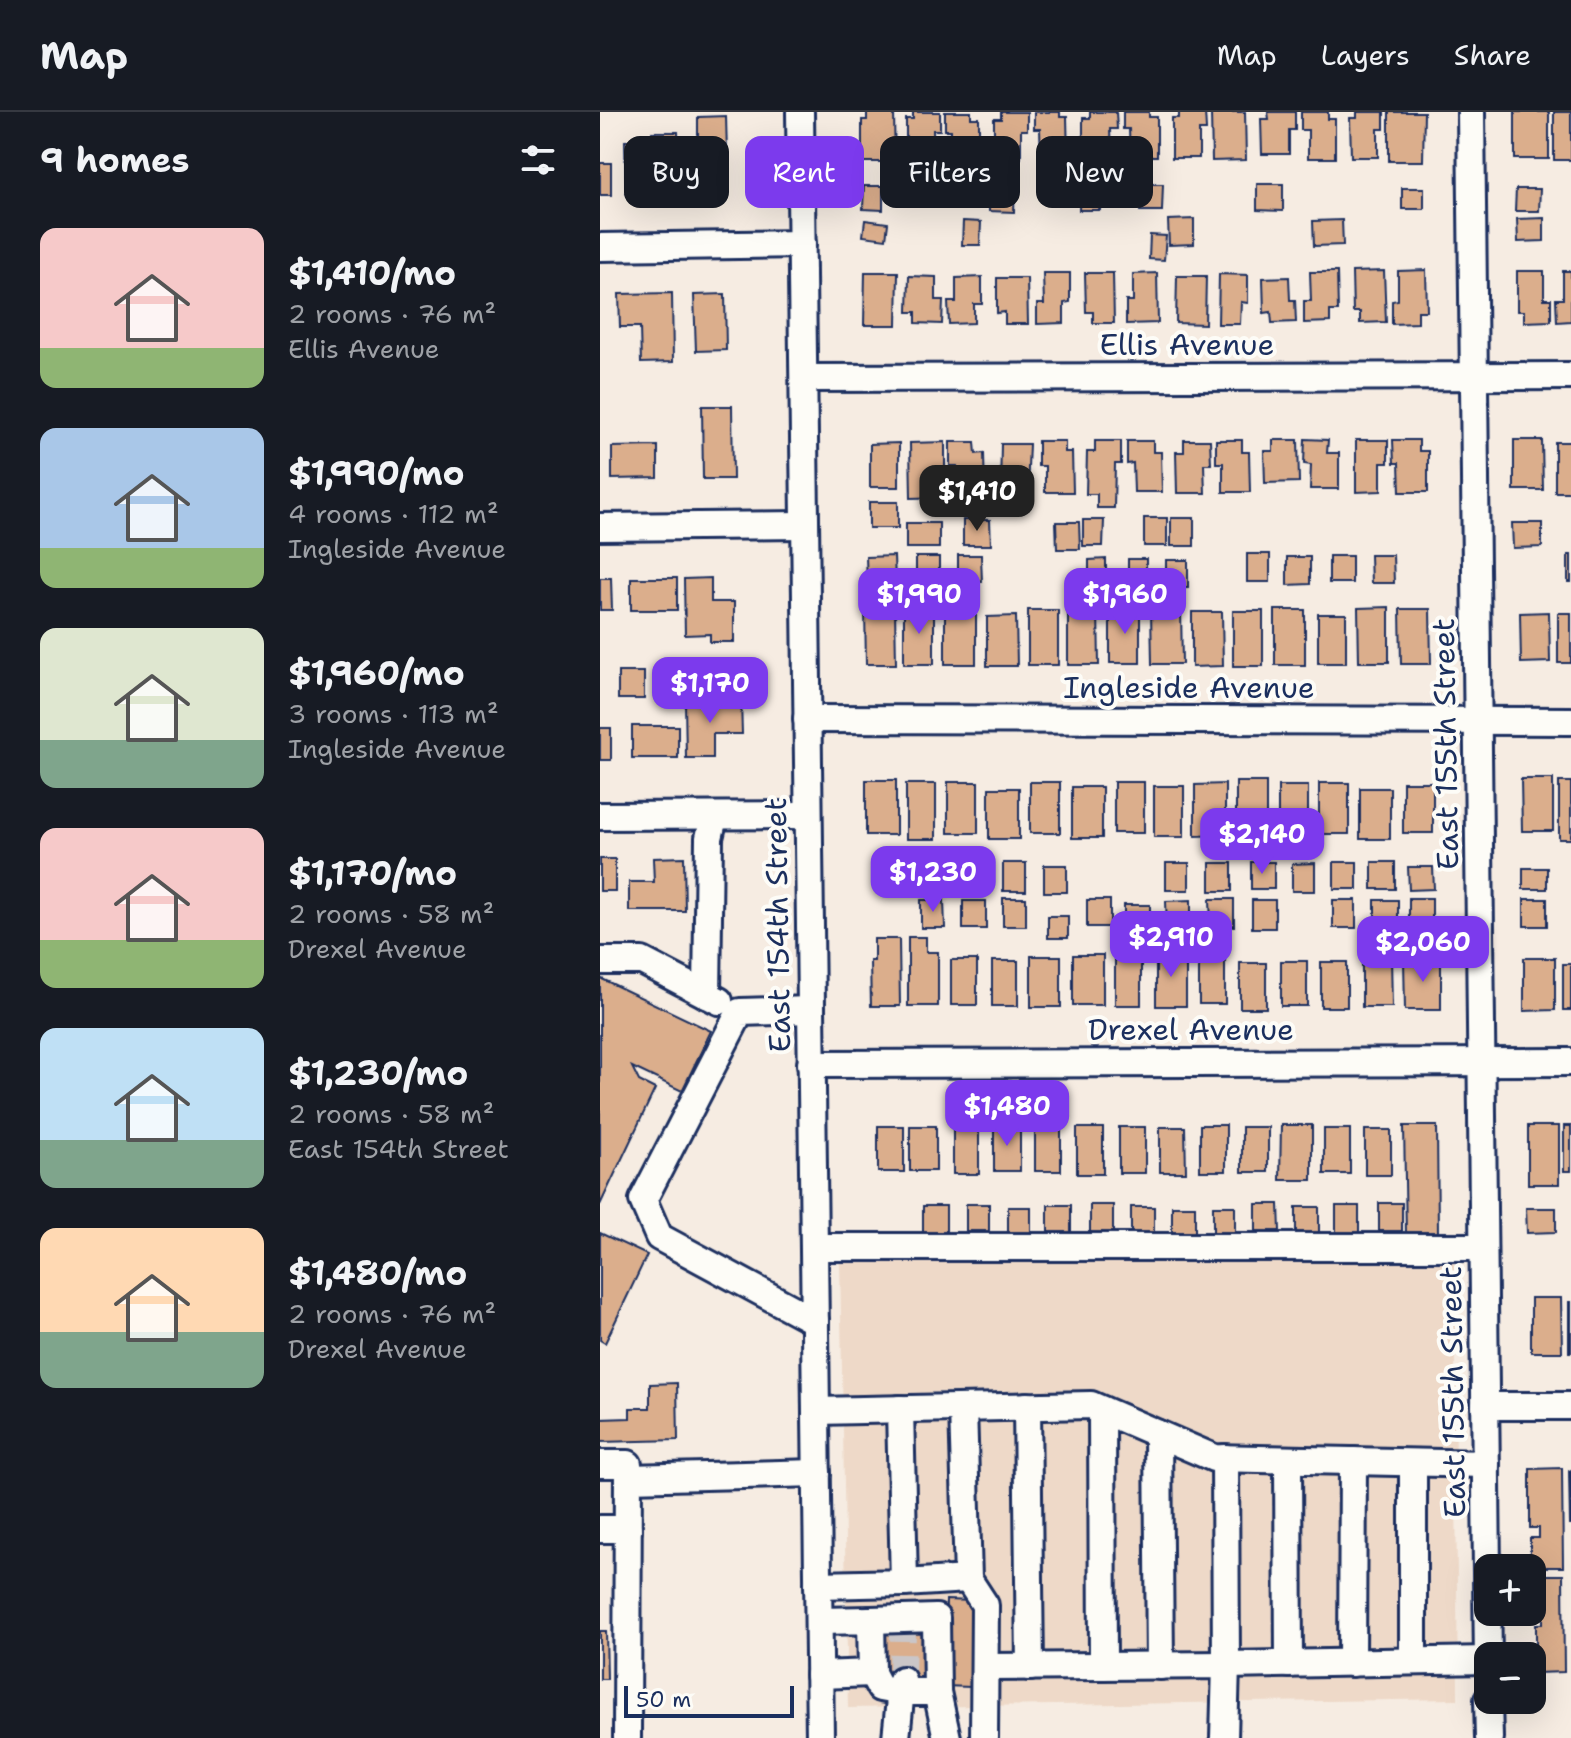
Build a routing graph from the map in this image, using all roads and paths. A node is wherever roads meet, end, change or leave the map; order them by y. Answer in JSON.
{"nodes":[{"id":1,"x":800,"y":112,"type":"edge"},
{"id":2,"x":1471,"y":112,"type":"edge"},
{"id":3,"x":802,"y":244,"type":"junction"},
{"id":4,"x":600,"y":247,"type":"edge"},
{"id":5,"x":1474,"y":376,"type":"junction"},
{"id":6,"x":1571,"y":376,"type":"edge"},
{"id":7,"x":804,"y":378,"type":"junction"},
{"id":8,"x":805,"y":525,"type":"junction"},
{"id":9,"x":600,"y":527,"type":"edge"},
{"id":10,"x":807,"y":719,"type":"junction"},
{"id":11,"x":1478,"y":721,"type":"junction"},
{"id":12,"x":1571,"y":721,"type":"edge"},
{"id":13,"x":808,"y":815,"type":"junction"},
{"id":14,"x":600,"y":816,"type":"edge"},
{"id":15,"x":714,"y":817,"type":"junction"},
{"id":16,"x":600,"y":961,"type":"edge"},
{"id":17,"x":707,"y":995,"type":"junction"},
{"id":18,"x":811,"y":1010,"type":"junction"},
{"id":19,"x":740,"y":1012,"type":"junction"},
{"id":20,"x":1482,"y":1061,"type":"junction"},
{"id":21,"x":1571,"y":1062,"type":"edge"},
{"id":22,"x":811,"y":1064,"type":"junction"},
{"id":23,"x":814,"y":1247,"type":"junction"},
{"id":24,"x":1483,"y":1247,"type":"junction"},
{"id":25,"x":815,"y":1321,"type":"junction"},
{"id":26,"x":1027,"y":1406,"type":"junction"},
{"id":27,"x":1485,"y":1406,"type":"junction"},
{"id":28,"x":1571,"y":1406,"type":"edge"},
{"id":29,"x":963,"y":1408,"type":"junction"},
{"id":30,"x":900,"y":1409,"type":"junction"},
{"id":31,"x":1102,"y":1410,"type":"junction"},
{"id":32,"x":816,"y":1411,"type":"junction"},
{"id":33,"x":1158,"y":1434,"type":"junction"},
{"id":34,"x":1225,"y":1458,"type":"junction"},
{"id":35,"x":1288,"y":1460,"type":"junction"},
{"id":36,"x":1353,"y":1461,"type":"junction"},
{"id":37,"x":1413,"y":1463,"type":"junction"},
{"id":38,"x":600,"y":1464,"type":"edge"},
{"id":39,"x":1486,"y":1464,"type":"junction"},
{"id":40,"x":817,"y":1473,"type":"junction"},
{"id":41,"x":628,"y":1478,"type":"junction"},
{"id":42,"x":600,"y":1529,"type":"edge"},
{"id":43,"x":628,"y":1529,"type":"junction"},
{"id":44,"x":968,"y":1579,"type":"junction"},
{"id":45,"x":904,"y":1583,"type":"junction"},
{"id":46,"x":818,"y":1585,"type":"junction"},
{"id":47,"x":871,"y":1620,"type":"junction"},
{"id":48,"x":819,"y":1621,"type":"junction"},
{"id":49,"x":1488,"y":1642,"type":"edge"},
{"id":50,"x":1413,"y":1661,"type":"junction"},
{"id":51,"x":1474,"y":1662,"type":"edge"},
{"id":52,"x":1352,"y":1663,"type":"junction"},
{"id":53,"x":1289,"y":1664,"type":"junction"},
{"id":54,"x":1226,"y":1665,"type":"junction"},
{"id":55,"x":1103,"y":1666,"type":"junction"},
{"id":56,"x":1160,"y":1666,"type":"junction"},
{"id":57,"x":985,"y":1667,"type":"junction"},
{"id":58,"x":1030,"y":1667,"type":"junction"},
{"id":59,"x":872,"y":1673,"type":"junction"},
{"id":60,"x":819,"y":1675,"type":"junction"},
{"id":61,"x":902,"y":1686,"type":"junction"},
{"id":62,"x":937,"y":1692,"type":"junction"},
{"id":63,"x":1488,"y":1714,"type":"edge"},
{"id":64,"x":627,"y":1738,"type":"edge"},
{"id":65,"x":820,"y":1738,"type":"edge"},
{"id":66,"x":896,"y":1738,"type":"edge"},
{"id":67,"x":947,"y":1738,"type":"edge"},
{"id":68,"x":984,"y":1738,"type":"edge"},
{"id":69,"x":1224,"y":1738,"type":"edge"},
{"id":70,"x":1489,"y":1738,"type":"edge"}],
"edges":[{"from":1,"to":3,"type":"street","name":"East 154th Street"},
{"from":2,"to":5,"type":"street","name":"East 155th Street"},
{"from":3,"to":4,"type":"street"},
{"from":3,"to":7,"type":"street","name":"East 154th Street"},
{"from":5,"to":6,"type":"street","name":"Ellis Avenue"},
{"from":5,"to":7,"type":"street","name":"Ellis Avenue"},
{"from":5,"to":11,"type":"street","name":"East 155th Street"},
{"from":7,"to":8,"type":"street","name":"East 154th Street"},
{"from":8,"to":9,"type":"street"},
{"from":8,"to":10,"type":"street","name":"East 154th Street"},
{"from":10,"to":11,"type":"street","name":"Ingleside Avenue"},
{"from":10,"to":13,"type":"street","name":"East 154th Street"},
{"from":11,"to":12,"type":"street","name":"Ingleside Avenue"},
{"from":11,"to":20,"type":"street","name":"East 155th Street"},
{"from":13,"to":15,"type":"street"},
{"from":13,"to":18,"type":"street","name":"East 154th Street"},
{"from":14,"to":15,"type":"street"},
{"from":15,"to":17,"type":"street"},
{"from":16,"to":17,"type":"street"},
{"from":17,"to":19,"type":"street"},
{"from":18,"to":19,"type":"street"},
{"from":18,"to":22,"type":"street","name":"East 154th Street"},
{"from":19,"to":25,"type":"street"},
{"from":20,"to":21,"type":"street","name":"Drexel Avenue"},
{"from":20,"to":22,"type":"street","name":"Drexel Avenue"},
{"from":20,"to":24,"type":"street","name":"East 155th Street"},
{"from":22,"to":23,"type":"street","name":"East 154th Street"},
{"from":23,"to":24,"type":"street"},
{"from":23,"to":25,"type":"street","name":"East 154th Street"},
{"from":24,"to":27,"type":"street","name":"East 155th Street"},
{"from":25,"to":32,"type":"street","name":"East 154th Street"},
{"from":26,"to":29,"type":"street"},
{"from":26,"to":31,"type":"street"},
{"from":26,"to":58,"type":"street"},
{"from":27,"to":28,"type":"street"},
{"from":27,"to":39,"type":"street","name":"East 155th Street"},
{"from":29,"to":30,"type":"street"},
{"from":29,"to":44,"type":"street"},
{"from":30,"to":32,"type":"street"},
{"from":30,"to":45,"type":"street"},
{"from":31,"to":33,"type":"street"},
{"from":31,"to":55,"type":"street"},
{"from":32,"to":40,"type":"street","name":"East 154th Street"},
{"from":33,"to":34,"type":"street"},
{"from":33,"to":56,"type":"street"},
{"from":34,"to":35,"type":"street"},
{"from":34,"to":54,"type":"street"},
{"from":35,"to":36,"type":"street"},
{"from":35,"to":53,"type":"street"},
{"from":36,"to":37,"type":"street"},
{"from":36,"to":52,"type":"street"},
{"from":37,"to":39,"type":"street"},
{"from":37,"to":50,"type":"street"},
{"from":38,"to":41,"type":"street"},
{"from":39,"to":49,"type":"street","name":"East 155th Street"},
{"from":40,"to":41,"type":"street"},
{"from":40,"to":46,"type":"street","name":"East 154th Street"},
{"from":41,"to":43,"type":"street"},
{"from":42,"to":43,"type":"street"},
{"from":43,"to":64,"type":"street"},
{"from":44,"to":45,"type":"street"},
{"from":44,"to":57,"type":"street"},
{"from":45,"to":46,"type":"street"},
{"from":46,"to":48,"type":"street","name":"East 154th Street"},
{"from":47,"to":48,"type":"street"},
{"from":47,"to":59,"type":"street"},
{"from":47,"to":62,"type":"street"},
{"from":48,"to":60,"type":"street","name":"East 154th Street"},
{"from":50,"to":51,"type":"street"},
{"from":50,"to":52,"type":"street"},
{"from":52,"to":53,"type":"street"},
{"from":53,"to":54,"type":"street"},
{"from":54,"to":56,"type":"street"},
{"from":54,"to":69,"type":"street"},
{"from":55,"to":56,"type":"street"},
{"from":55,"to":58,"type":"street"},
{"from":57,"to":58,"type":"street"},
{"from":57,"to":68,"type":"street"},
{"from":59,"to":60,"type":"street"},
{"from":59,"to":61,"type":"street"},
{"from":60,"to":65,"type":"street","name":"East 154th Street"},
{"from":61,"to":62,"type":"street"},
{"from":61,"to":66,"type":"street"},
{"from":62,"to":67,"type":"street"},
{"from":63,"to":70,"type":"street"}]}
